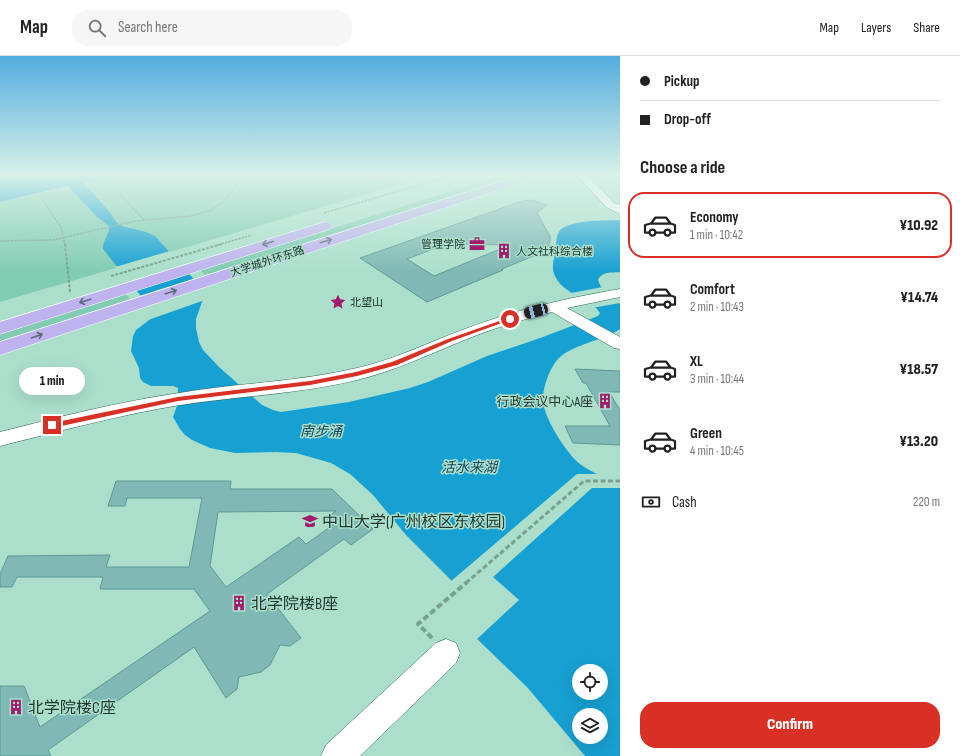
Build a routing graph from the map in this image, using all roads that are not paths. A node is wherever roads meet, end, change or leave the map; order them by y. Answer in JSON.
{"nodes":[{"id":1,"x":433,"y":207,"type":"edge"},
{"id":2,"x":336,"y":222,"type":"dead end"},
{"id":3,"x":616,"y":294,"type":"edge"},
{"id":4,"x":554,"y":307,"type":"junction"},
{"id":5,"x":0,"y":328,"type":"edge"},
{"id":6,"x":620,"y":344,"type":"edge"},
{"id":7,"x":0,"y":349,"type":"edge"},
{"id":8,"x":0,"y":439,"type":"edge"},
{"id":9,"x":446,"y":653,"type":"road end"},
{"id":10,"x":337,"y":756,"type":"edge"}],
"edges":[{"from":7,"to":1,"type":"main road","name":"大学城外环东路","one_way":true},
{"from":2,"to":5,"type":"main road","name":"大学城外环东路","one_way":true},
{"from":3,"to":4,"type":"lane"},
{"from":4,"to":6,"type":"lane"},
{"from":4,"to":8,"type":"lane"},
{"from":9,"to":10,"type":"lane"}]}
